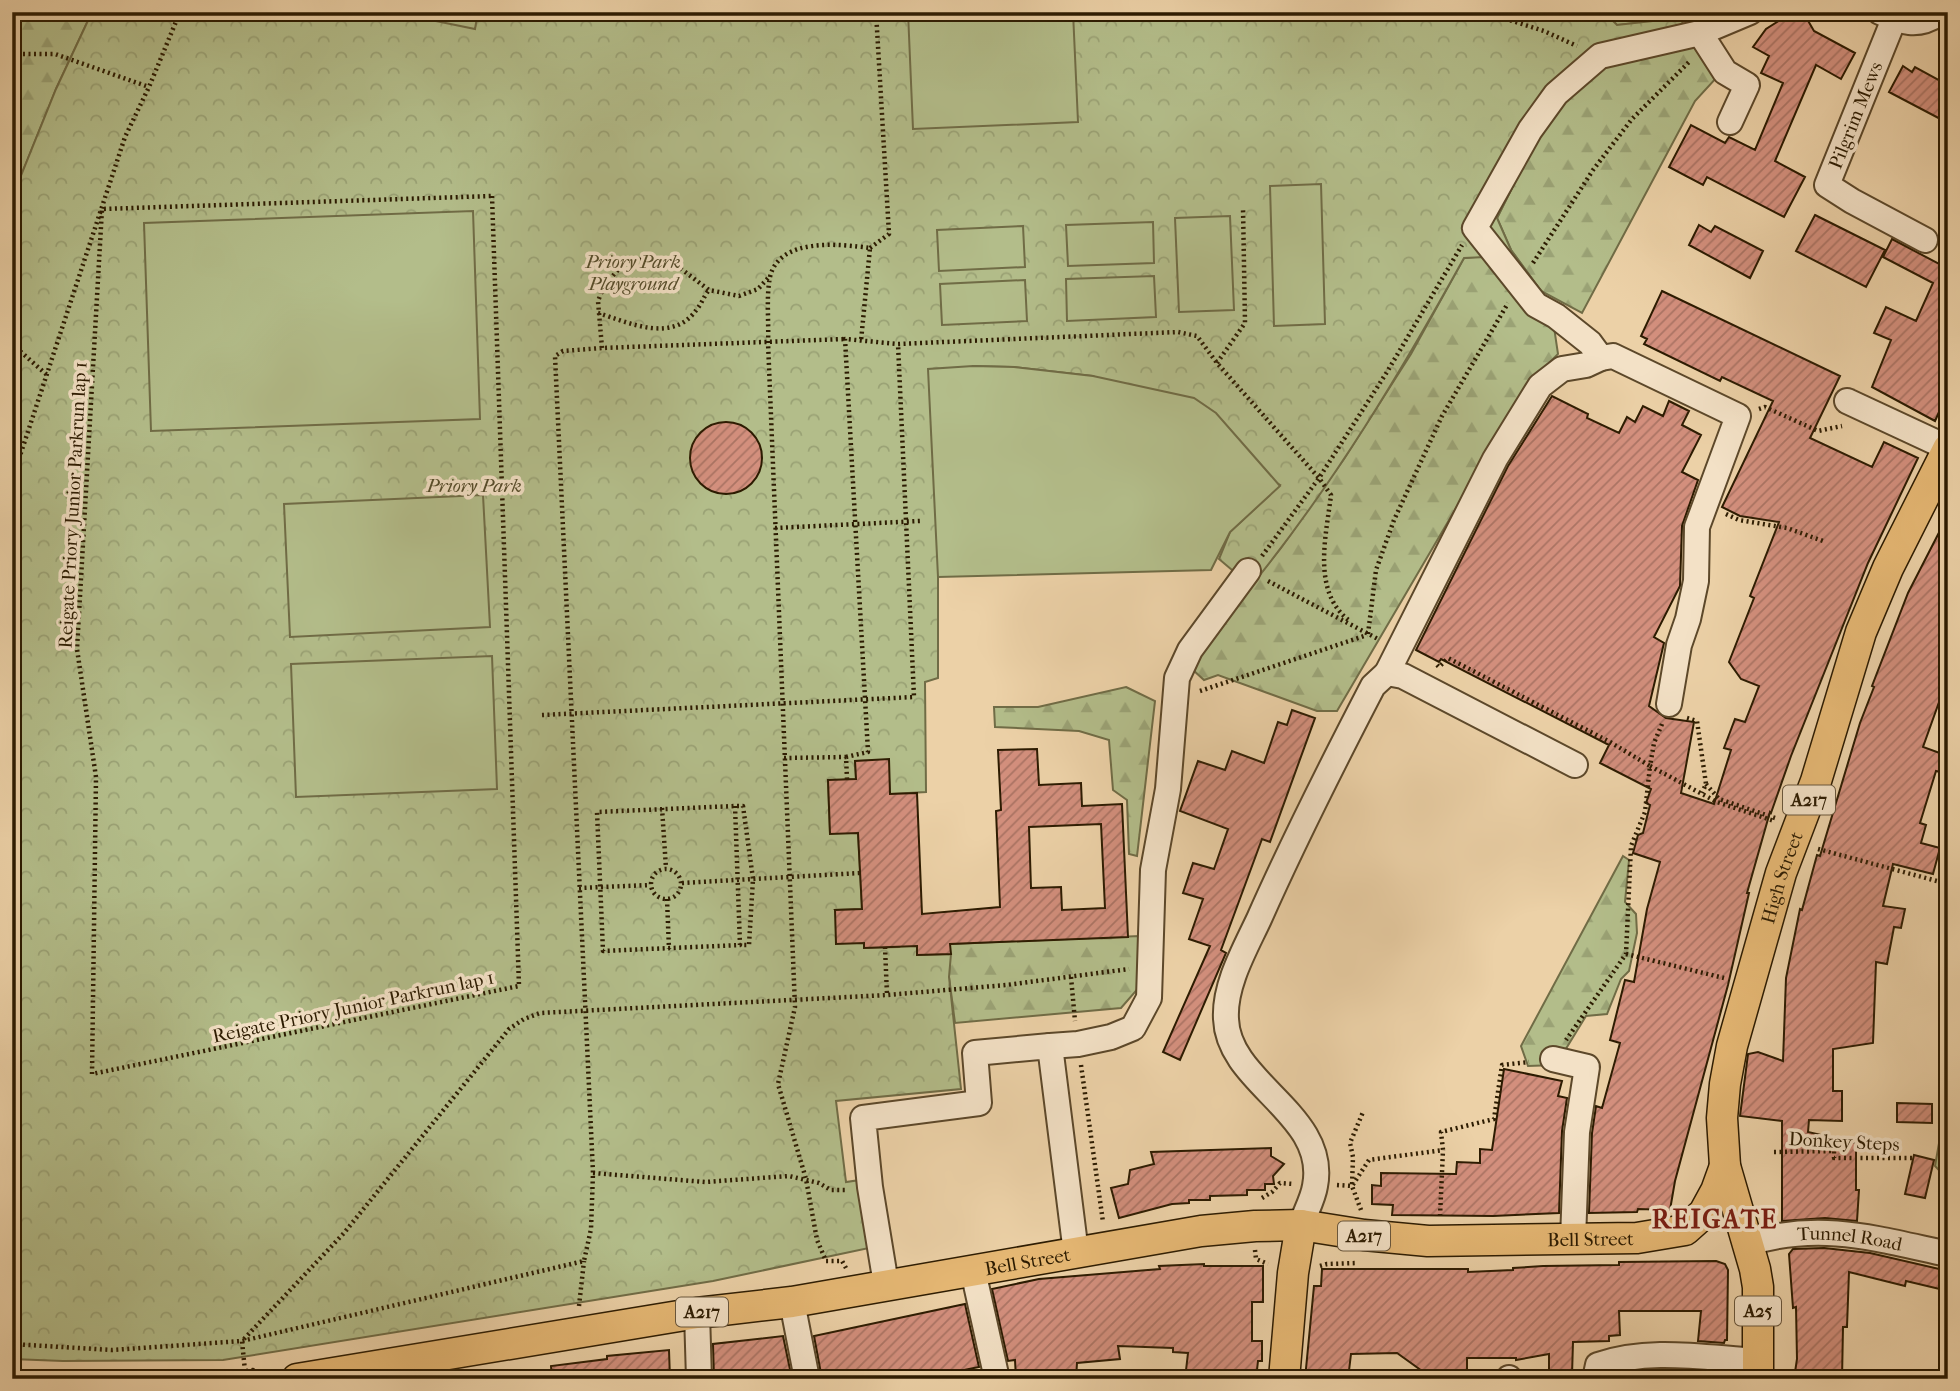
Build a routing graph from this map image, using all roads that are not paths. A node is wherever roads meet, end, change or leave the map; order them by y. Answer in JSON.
{"nodes":[{"id":1,"x":1751,"y":12,"type":"edge"},
{"id":2,"x":1887,"y":15,"type":"edge"},
{"id":3,"x":1941,"y":17,"type":"edge"},
{"id":4,"x":1703,"y":39,"type":"junction"},
{"id":5,"x":1730,"y":122,"type":"dead end"},
{"id":6,"x":1925,"y":240,"type":"dead end"},
{"id":7,"x":1601,"y":358,"type":"junction"},
{"id":8,"x":1847,"y":401,"type":"dead end"},
{"id":9,"x":1948,"y":449,"type":"edge"},
{"id":10,"x":1248,"y":571,"type":"road end"},
{"id":11,"x":1387,"y":673,"type":"junction"},
{"id":12,"x":1669,"y":704,"type":"road end"},
{"id":13,"x":1575,"y":765,"type":"dead end"},
{"id":14,"x":1050,"y":1046,"type":"junction"},
{"id":15,"x":1553,"y":1059,"type":"road end"},
{"id":16,"x":1725,"y":1166,"type":"junction"},
{"id":17,"x":1301,"y":1225,"type":"junction"},
{"id":18,"x":1255,"y":1226,"type":"junction"},
{"id":19,"x":1573,"y":1239,"type":"junction"},
{"id":20,"x":1749,"y":1243,"type":"junction"},
{"id":21,"x":1076,"y":1253,"type":"junction"},
{"id":22,"x":1948,"y":1254,"type":"edge"},
{"id":23,"x":973,"y":1271,"type":"junction"},
{"id":24,"x":1293,"y":1273,"type":"junction"},
{"id":25,"x":886,"y":1284,"type":"junction"},
{"id":26,"x":792,"y":1302,"type":"junction"},
{"id":27,"x":696,"y":1313,"type":"junction"},
{"id":28,"x":425,"y":1368,"type":"edge"},
{"id":29,"x":1758,"y":1370,"type":"edge"},
{"id":30,"x":1597,"y":1372,"type":"edge"},
{"id":31,"x":297,"y":1379,"type":"edge"},
{"id":32,"x":699,"y":1379,"type":"edge"},
{"id":33,"x":807,"y":1379,"type":"edge"},
{"id":34,"x":997,"y":1379,"type":"edge"},
{"id":35,"x":1284,"y":1379,"type":"edge"}],
"edges":[{"from":1,"to":4,"type":"street"},
{"from":2,"to":3,"type":"street"},
{"from":2,"to":6,"type":"street","name":"Pilgrim Mews"},
{"from":4,"to":5,"type":"street"},
{"from":4,"to":7,"type":"street"},
{"from":7,"to":11,"type":"street"},
{"from":7,"to":12,"type":"street"},
{"from":8,"to":9,"type":"street"},
{"from":9,"to":16,"type":"main road","name":"High Street","number":"A217"},
{"from":10,"to":14,"type":"street"},
{"from":11,"to":13,"type":"street"},
{"from":11,"to":17,"type":"street"},
{"from":14,"to":21,"type":"street"},
{"from":14,"to":25,"type":"street"},
{"from":15,"to":19,"type":"street"},
{"from":16,"to":19,"type":"main road","name":"Bell Street","number":"A217"},
{"from":16,"to":20,"type":"main road","name":"High Street","number":"A217"},
{"from":17,"to":18,"type":"main road","name":"Bell Street","number":"A217"},
{"from":17,"to":19,"type":"main road","name":"Bell Street","number":"A217"},
{"from":17,"to":24,"type":"main road"},
{"from":18,"to":21,"type":"main road","name":"Bell Street","number":"A217"},
{"from":18,"to":24,"type":"main road"},
{"from":20,"to":22,"type":"street","name":"Tunnel Road"},
{"from":20,"to":29,"type":"main road","number":"A25"},
{"from":21,"to":23,"type":"main road","name":"Bell Street","number":"A217"},
{"from":23,"to":25,"type":"main road","name":"Bell Street","number":"A217"},
{"from":23,"to":34,"type":"street"},
{"from":24,"to":35,"type":"main road"},
{"from":25,"to":26,"type":"main road","name":"Bell Street","number":"A217"},
{"from":26,"to":27,"type":"main road","name":"Bell Street","number":"A217"},
{"from":26,"to":33,"type":"street"},
{"from":27,"to":28,"type":"main road","name":"Bell Street","number":"A217"},
{"from":27,"to":32,"type":"street"},
{"from":28,"to":31,"type":"main road","name":"Bell Street","number":"A217"},
{"from":29,"to":30,"type":"street"}]}
